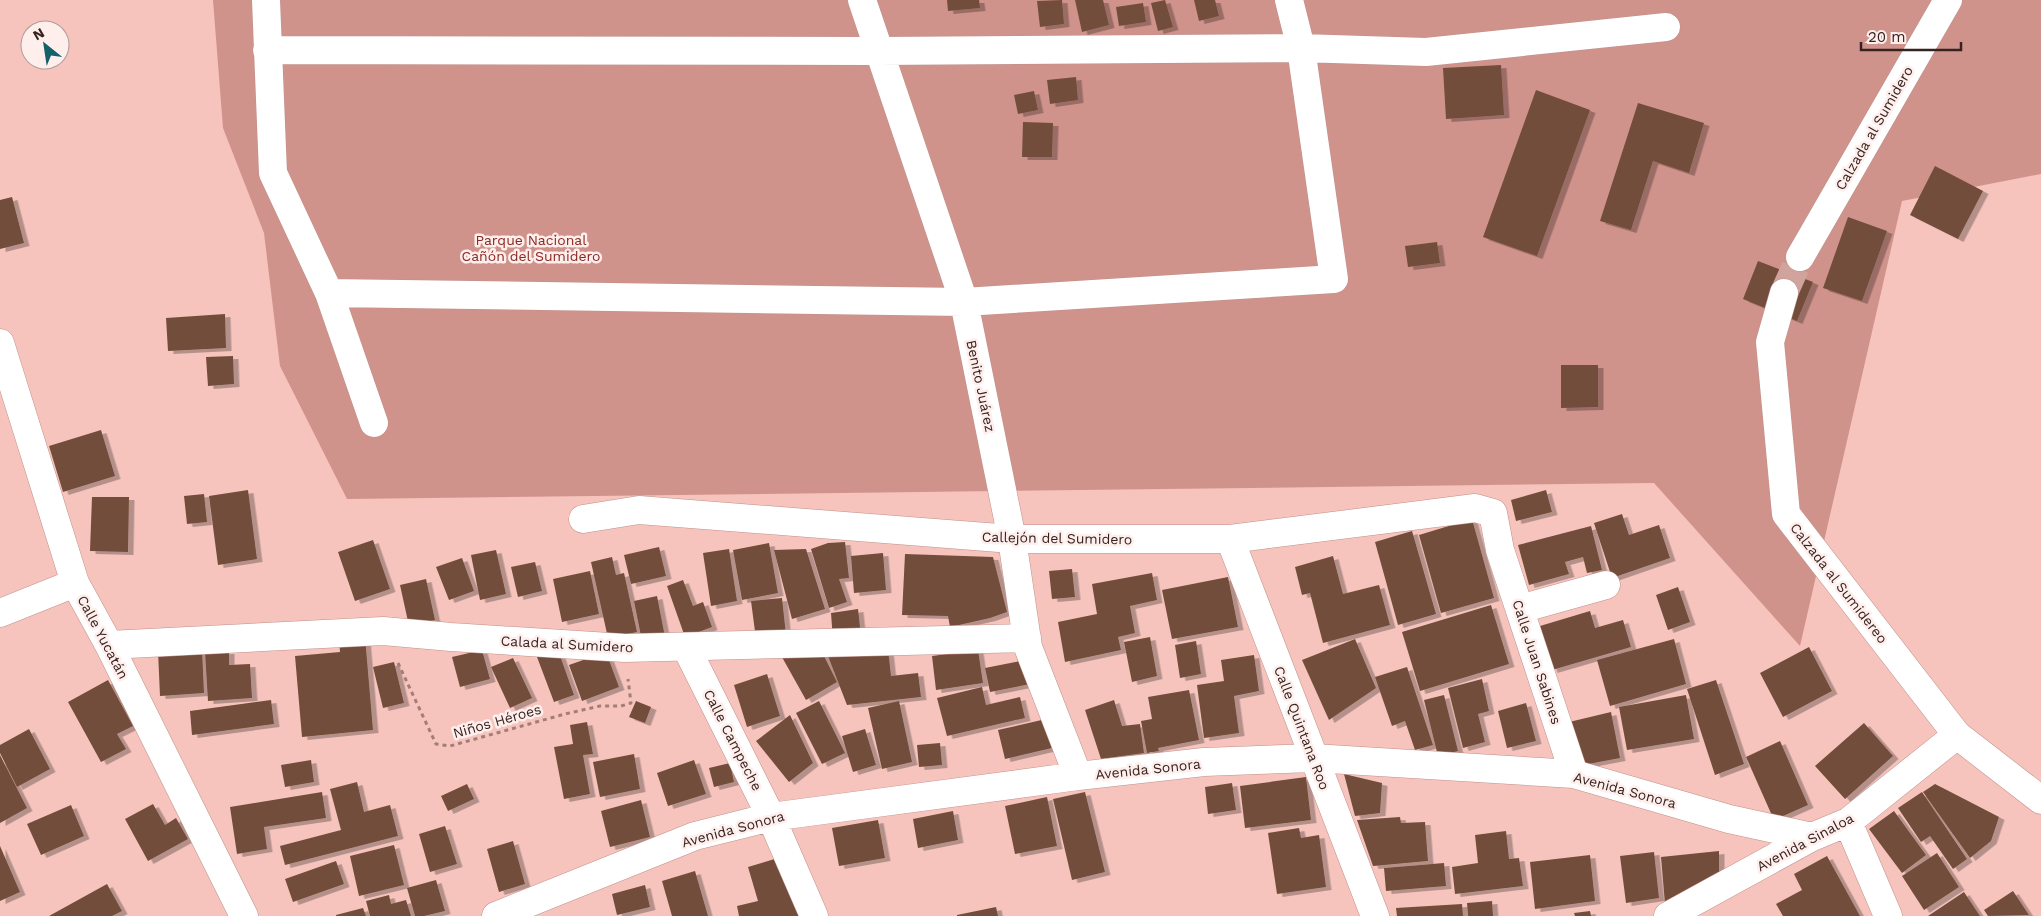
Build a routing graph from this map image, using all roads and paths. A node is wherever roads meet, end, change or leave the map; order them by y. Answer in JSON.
{"nodes":[{"id":1,"x":266,"y":0,"type":"edge"},
{"id":2,"x":862,"y":0,"type":"edge"},
{"id":3,"x":1289,"y":0,"type":"edge"},
{"id":4,"x":1948,"y":0,"type":"edge"},
{"id":5,"x":1666,"y":27,"type":"dead end"},
{"id":6,"x":1301,"y":48,"type":"junction"},
{"id":7,"x":267,"y":50,"type":"junction"},
{"id":8,"x":878,"y":51,"type":"junction"},
{"id":9,"x":1800,"y":257,"type":"tunnel mouth"},
{"id":10,"x":329,"y":293,"type":"junction"},
{"id":11,"x":1784,"y":293,"type":"tunnel mouth"},
{"id":12,"x":964,"y":302,"type":"junction"},
{"id":13,"x":0,"y":343,"type":"edge"},
{"id":14,"x":374,"y":423,"type":"dead end"},
{"id":15,"x":582,"y":519,"type":"dead end"},
{"id":16,"x":1012,"y":540,"type":"junction"},
{"id":17,"x":1230,"y":540,"type":"junction"},
{"id":18,"x":1500,"y":550,"type":"joint"},
{"id":19,"x":74,"y":584,"type":"junction"},
{"id":20,"x":1606,"y":586,"type":"dead end"},
{"id":21,"x":1520,"y":609,"type":"junction"},
{"id":22,"x":0,"y":613,"type":"edge"},
{"id":23,"x":383,"y":631,"type":"junction"},
{"id":24,"x":1026,"y":638,"type":"junction"},
{"id":25,"x":109,"y":646,"type":"junction"},
{"id":26,"x":686,"y":647,"type":"junction"},
{"id":27,"x":625,"y":648,"type":"junction"},
{"id":28,"x":1956,"y":735,"type":"junction"},
{"id":29,"x":1313,"y":758,"type":"junction"},
{"id":30,"x":1574,"y":774,"type":"junction"},
{"id":31,"x":1078,"y":776,"type":"junction"},
{"id":32,"x":2041,"y":800,"type":"edge"},
{"id":33,"x":771,"y":817,"type":"junction"},
{"id":34,"x":1848,"y":822,"type":"junction"},
{"id":35,"x":1812,"y":837,"type":"junction"},
{"id":36,"x":244,"y":916,"type":"edge"},
{"id":37,"x":496,"y":916,"type":"edge"},
{"id":38,"x":814,"y":916,"type":"edge"},
{"id":39,"x":1375,"y":916,"type":"edge"},
{"id":40,"x":1668,"y":916,"type":"edge"},
{"id":41,"x":1888,"y":916,"type":"edge"}],
"edges":[{"from":1,"to":7,"type":"street"},
{"from":2,"to":8,"type":"street","name":"Benito Juárez"},
{"from":3,"to":6,"type":"street"},
{"from":4,"to":9,"type":"street","name":"Calzada al Sumidero"},
{"from":5,"to":6,"type":"street"},
{"from":6,"to":8,"type":"street"},
{"from":6,"to":12,"type":"street"},
{"from":7,"to":8,"type":"street"},
{"from":7,"to":10,"type":"street"},
{"from":8,"to":12,"type":"street","name":"Benito Juárez"},
{"from":10,"to":12,"type":"street"},
{"from":10,"to":14,"type":"street"},
{"from":11,"to":28,"type":"street","name":"Calzada al Sumidereo"},
{"from":12,"to":16,"type":"street","name":"Benito Juárez"},
{"from":13,"to":19,"type":"street","name":"Calle Yucatán"},
{"from":15,"to":16,"type":"street","name":"Callejón del Sumidero"},
{"from":16,"to":17,"type":"street","name":"Callejón del Sumidero"},
{"from":16,"to":24,"type":"street","name":"Benito Juárez"},
{"from":17,"to":18,"type":"street","name":"Callejón del Sumidero"},
{"from":17,"to":29,"type":"street","name":"Calle Quintana Roo"},
{"from":18,"to":21,"type":"street","name":"Calle Juan Sabines"},
{"from":19,"to":22,"type":"street"},
{"from":19,"to":25,"type":"street","name":"Calle Yucatán"},
{"from":20,"to":21,"type":"street"},
{"from":21,"to":30,"type":"street","name":"Calle Juan Sabines"},
{"from":23,"to":25,"type":"street","name":"Calada al Sumidero"},
{"from":23,"to":27,"type":"street","name":"Calada al Sumidero"},
{"from":23,"to":27,"type":"path","name":"Niños Héroes"},
{"from":24,"to":26,"type":"street","name":"Calada al Sumidero"},
{"from":24,"to":31,"type":"street","name":"Benito Juárez"},
{"from":25,"to":36,"type":"street","name":"Calle Yucatán"},
{"from":26,"to":27,"type":"street","name":"Calada al Sumidero"},
{"from":26,"to":33,"type":"street","name":"Calle Campeche"},
{"from":28,"to":32,"type":"street"},
{"from":28,"to":34,"type":"street","name":"Avenida Sinaloa"},
{"from":29,"to":30,"type":"street","name":"Avenida Sonora"},
{"from":29,"to":31,"type":"street","name":"Avenida Sonora"},
{"from":29,"to":39,"type":"street","name":"Calle Quintana Roo"},
{"from":30,"to":35,"type":"street","name":"Avenida Sonora"},
{"from":31,"to":33,"type":"street","name":"Avenida Sonora"},
{"from":33,"to":37,"type":"street","name":"Avenida Sonora"},
{"from":33,"to":38,"type":"street","name":"Calle Campeche"},
{"from":34,"to":35,"type":"street","name":"Avenida Sinaloa"},
{"from":34,"to":41,"type":"street"},
{"from":35,"to":40,"type":"street","name":"Avenida Sinaloa"}]}
